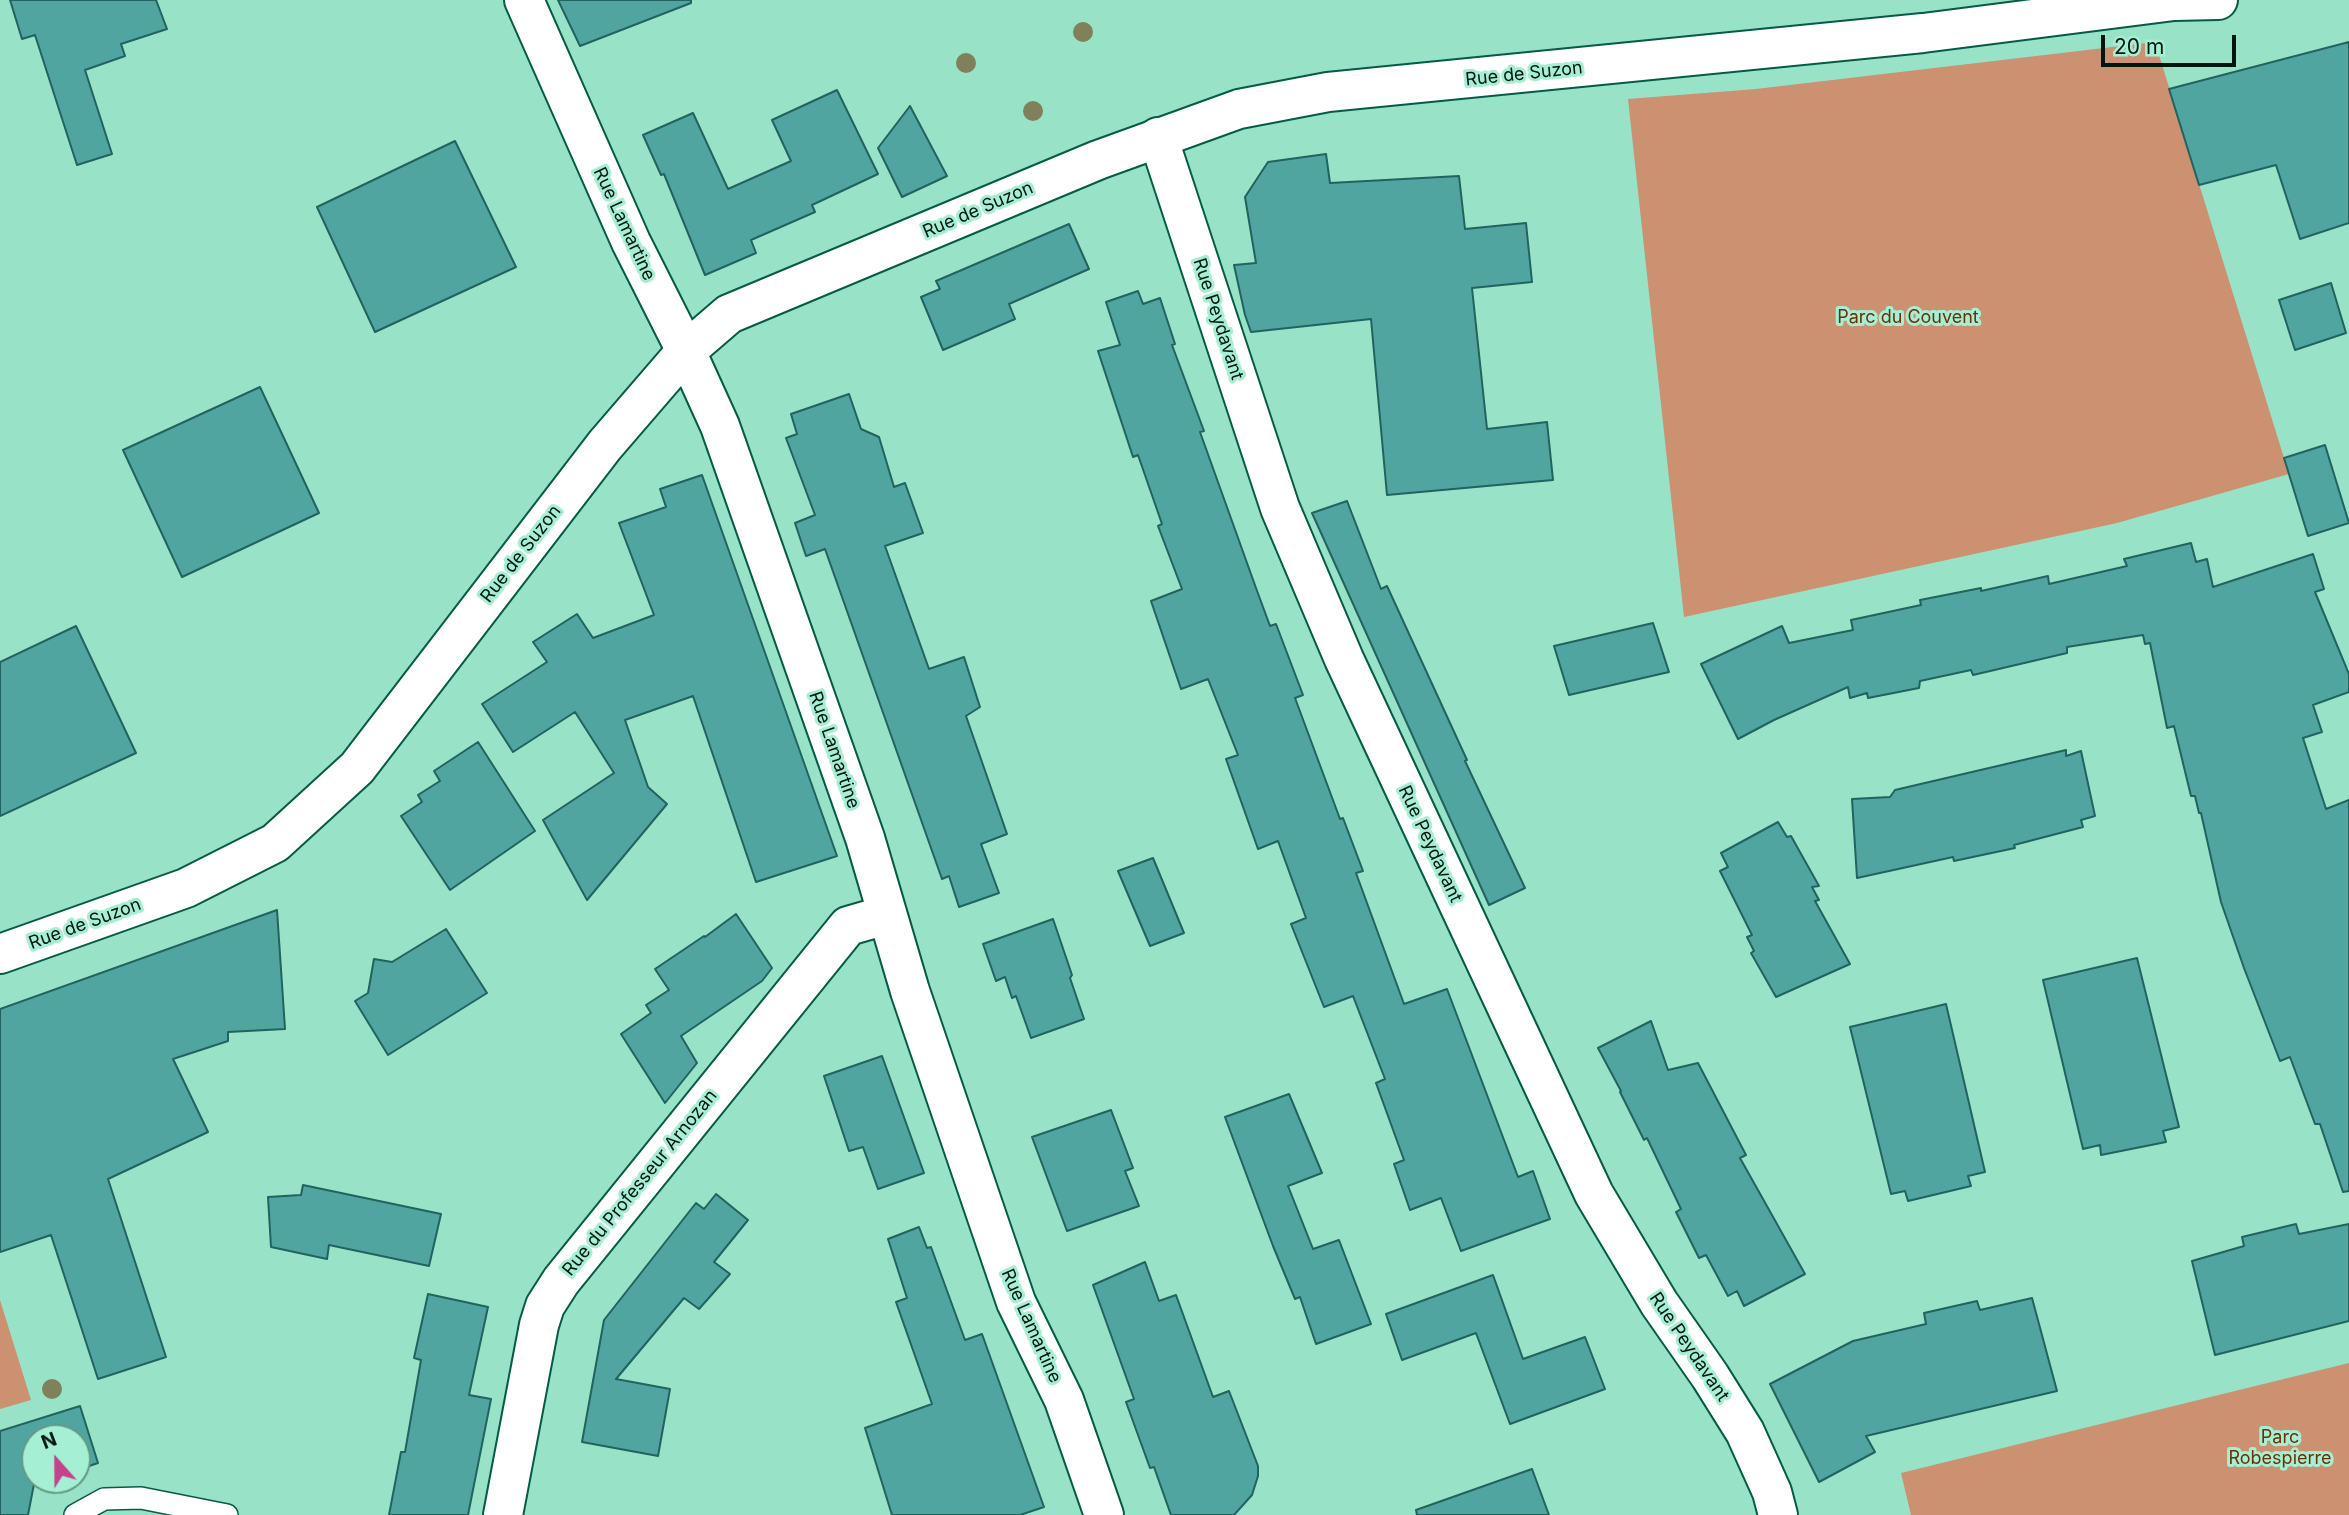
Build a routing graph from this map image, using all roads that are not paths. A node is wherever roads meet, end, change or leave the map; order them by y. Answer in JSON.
{"nodes":[{"id":1,"x":524,"y":0,"type":"edge"},
{"id":2,"x":2174,"y":0,"type":"edge"},
{"id":3,"x":2218,"y":0,"type":"edge"},
{"id":4,"x":1158,"y":137,"type":"junction"},
{"id":5,"x":686,"y":351,"type":"junction"},
{"id":6,"x":886,"y":915,"type":"junction"},
{"id":7,"x":0,"y":954,"type":"edge"},
{"id":8,"x":75,"y":1515,"type":"edge"},
{"id":9,"x":227,"y":1515,"type":"edge"},
{"id":10,"x":503,"y":1515,"type":"edge"},
{"id":11,"x":1104,"y":1515,"type":"edge"},
{"id":12,"x":1778,"y":1515,"type":"edge"}],
"edges":[{"from":1,"to":5,"type":"street","name":"Rue Lamartine"},
{"from":2,"to":3,"type":"street","name":"Rue de Suzon"},
{"from":2,"to":4,"type":"street","name":"Rue de Suzon"},
{"from":4,"to":5,"type":"street","name":"Rue de Suzon"},
{"from":4,"to":12,"type":"street","name":"Rue Peydavant"},
{"from":5,"to":6,"type":"street","name":"Rue Lamartine"},
{"from":5,"to":7,"type":"street","name":"Rue de Suzon"},
{"from":6,"to":10,"type":"street","name":"Rue du Professeur Arnozan"},
{"from":6,"to":11,"type":"street","name":"Rue Lamartine"},
{"from":8,"to":9,"type":"lane"}]}
